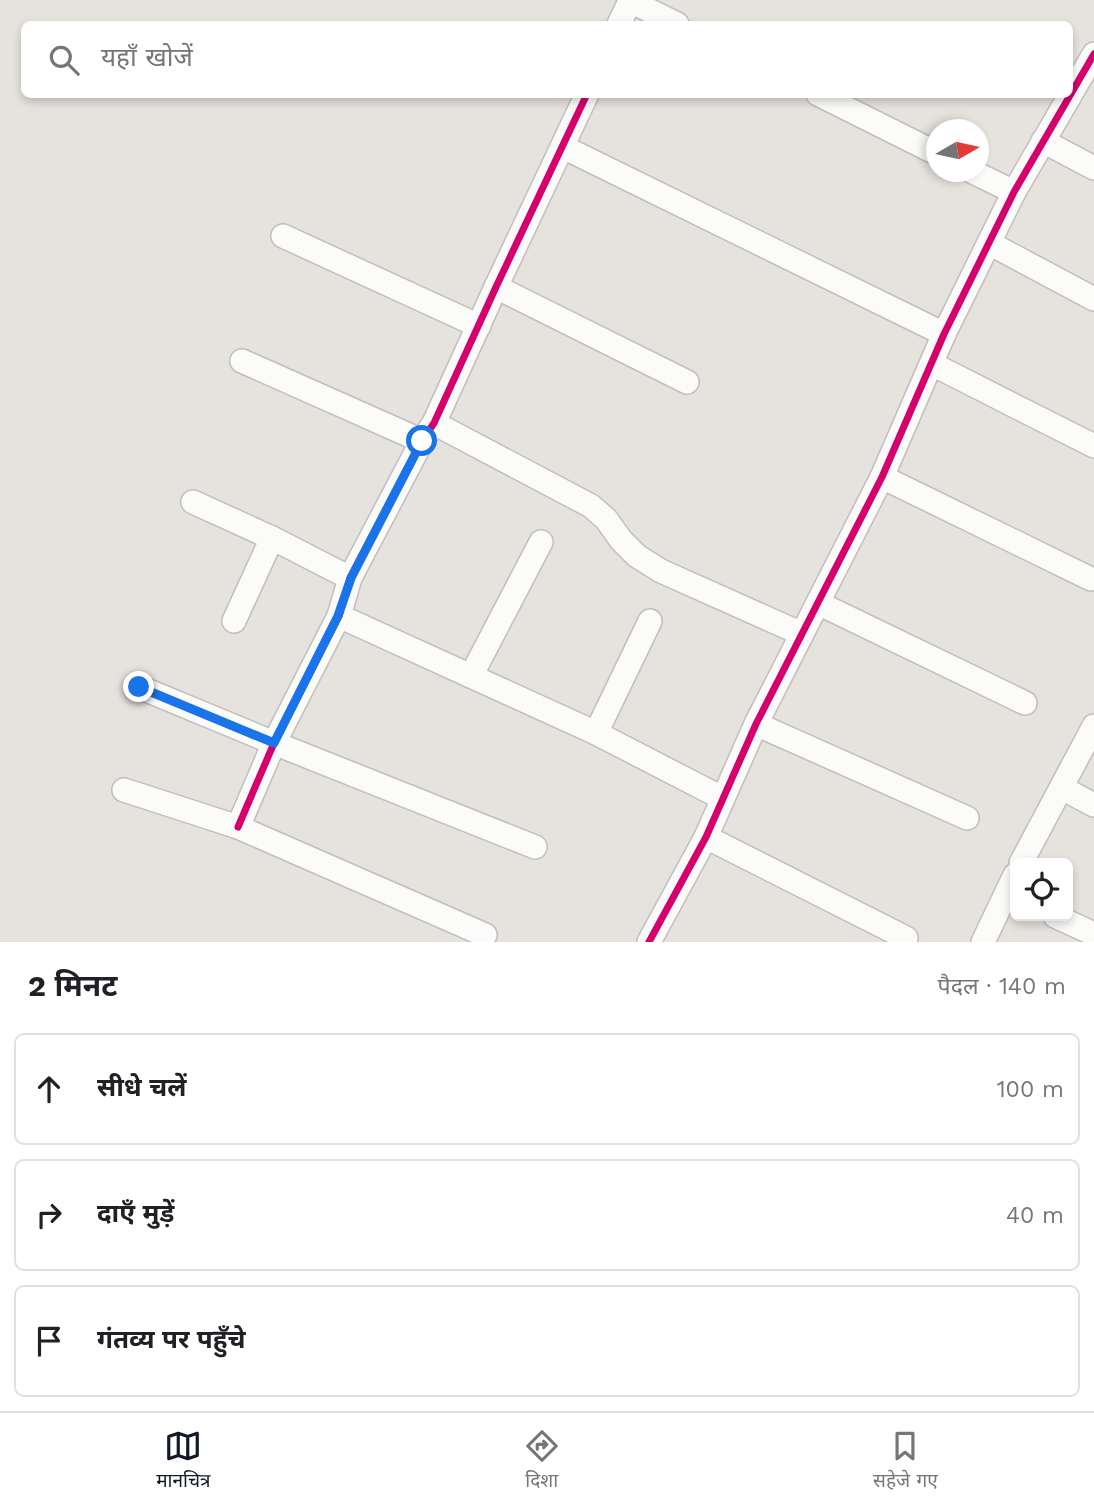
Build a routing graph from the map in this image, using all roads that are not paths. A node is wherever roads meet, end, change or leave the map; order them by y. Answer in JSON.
{"nodes":[{"id":1,"x":630,"y":1,"type":"edge"},
{"id":2,"x":620,"y":21,"type":"edge"},
{"id":3,"x":671,"y":21,"type":"edge"},
{"id":4,"x":1094,"y":54,"type":"edge"},
{"id":5,"x":1073,"y":90,"type":"edge"},
{"id":6,"x":585,"y":98,"type":"edge"},
{"id":7,"x":826,"y":98,"type":"edge"},
{"id":8,"x":1068,"y":98,"type":"edge"},
{"id":9,"x":1043,"y":141,"type":"junction"},
{"id":10,"x":563,"y":147,"type":"junction"},
{"id":11,"x":926,"y":148,"type":"edge"},
{"id":12,"x":1094,"y":169,"type":"edge"},
{"id":13,"x":989,"y":180,"type":"edge"},
{"id":14,"x":1014,"y":192,"type":"junction"},
{"id":15,"x":283,"y":236,"type":"dead end"},
{"id":16,"x":989,"y":243,"type":"junction"},
{"id":17,"x":496,"y":286,"type":"junction"},
{"id":18,"x":1094,"y":299,"type":"edge"},
{"id":19,"x":479,"y":326,"type":"junction"},
{"id":20,"x":944,"y":334,"type":"junction"},
{"id":21,"x":242,"y":361,"type":"dead end"},
{"id":22,"x":932,"y":363,"type":"junction"},
{"id":23,"x":687,"y":382,"type":"dead end"},
{"id":24,"x":428,"y":432,"type":"junction"},
{"id":25,"x":1094,"y":446,"type":"edge"},
{"id":26,"x":882,"y":477,"type":"junction"},
{"id":27,"x":193,"y":502,"type":"dead end"},
{"id":28,"x":272,"y":537,"type":"junction"},
{"id":29,"x":541,"y":542,"type":"dead end"},
{"id":30,"x":351,"y":578,"type":"junction"},
{"id":31,"x":1091,"y":579,"type":"dead end"},
{"id":32,"x":818,"y":603,"type":"junction"},
{"id":33,"x":338,"y":616,"type":"junction"},
{"id":34,"x":234,"y":621,"type":"dead end"},
{"id":35,"x":650,"y":621,"type":"dead end"},
{"id":36,"x":802,"y":634,"type":"junction"},
{"id":37,"x":471,"y":676,"type":"junction"},
{"id":38,"x":139,"y":687,"type":"dead end"},
{"id":39,"x":1025,"y":703,"type":"dead end"},
{"id":40,"x":756,"y":724,"type":"junction"},
{"id":41,"x":1094,"y":726,"type":"edge"},
{"id":42,"x":596,"y":733,"type":"junction"},
{"id":43,"x":274,"y":743,"type":"junction"},
{"id":44,"x":1062,"y":789,"type":"junction"},
{"id":45,"x":124,"y":790,"type":"dead end"},
{"id":46,"x":722,"y":799,"type":"junction"},
{"id":47,"x":1094,"y":805,"type":"edge"},
{"id":48,"x":967,"y":818,"type":"dead end"},
{"id":49,"x":238,"y":827,"type":"junction"},
{"id":50,"x":706,"y":838,"type":"junction"},
{"id":51,"x":535,"y":847,"type":"dead end"},
{"id":52,"x":1024,"y":858,"type":"edge"},
{"id":53,"x":1010,"y":892,"type":"edge"},
{"id":54,"x":1066,"y":921,"type":"edge"},
{"id":55,"x":1094,"y":934,"type":"edge"},
{"id":56,"x":485,"y":935,"type":"dead end"},
{"id":57,"x":906,"y":938,"type":"dead end"},
{"id":58,"x":649,"y":942,"type":"edge"},
{"id":59,"x":983,"y":942,"type":"edge"}],
"edges":[{"from":1,"to":2,"type":"street"},
{"from":1,"to":3,"type":"street"},
{"from":4,"to":5,"type":"street"},
{"from":6,"to":10,"type":"street"},
{"from":7,"to":11,"type":"street"},
{"from":8,"to":9,"type":"street"},
{"from":9,"to":12,"type":"street"},
{"from":9,"to":14,"type":"street"},
{"from":10,"to":17,"type":"street"},
{"from":10,"to":20,"type":"street"},
{"from":13,"to":14,"type":"street"},
{"from":14,"to":16,"type":"street"},
{"from":15,"to":19,"type":"street"},
{"from":16,"to":18,"type":"street"},
{"from":16,"to":20,"type":"street"},
{"from":17,"to":19,"type":"street"},
{"from":17,"to":23,"type":"street"},
{"from":19,"to":24,"type":"street"},
{"from":20,"to":22,"type":"street"},
{"from":21,"to":24,"type":"street"},
{"from":22,"to":25,"type":"street"},
{"from":22,"to":26,"type":"street"},
{"from":24,"to":30,"type":"street"},
{"from":24,"to":36,"type":"street"},
{"from":26,"to":31,"type":"street"},
{"from":26,"to":32,"type":"street"},
{"from":27,"to":28,"type":"street"},
{"from":28,"to":30,"type":"street"},
{"from":28,"to":34,"type":"street"},
{"from":29,"to":37,"type":"street"},
{"from":30,"to":33,"type":"street"},
{"from":32,"to":36,"type":"street"},
{"from":32,"to":39,"type":"street"},
{"from":33,"to":37,"type":"street"},
{"from":33,"to":43,"type":"street"},
{"from":35,"to":42,"type":"street"},
{"from":36,"to":40,"type":"street"},
{"from":37,"to":42,"type":"street"},
{"from":38,"to":43,"type":"street"},
{"from":40,"to":46,"type":"street"},
{"from":40,"to":48,"type":"street"},
{"from":41,"to":44,"type":"street"},
{"from":42,"to":46,"type":"street"},
{"from":43,"to":49,"type":"street"},
{"from":43,"to":51,"type":"street"},
{"from":44,"to":47,"type":"street"},
{"from":44,"to":52,"type":"street"},
{"from":45,"to":49,"type":"street"},
{"from":46,"to":50,"type":"street"},
{"from":49,"to":56,"type":"street"},
{"from":50,"to":57,"type":"street"},
{"from":50,"to":58,"type":"street"},
{"from":53,"to":59,"type":"street"},
{"from":54,"to":55,"type":"street"}]}
